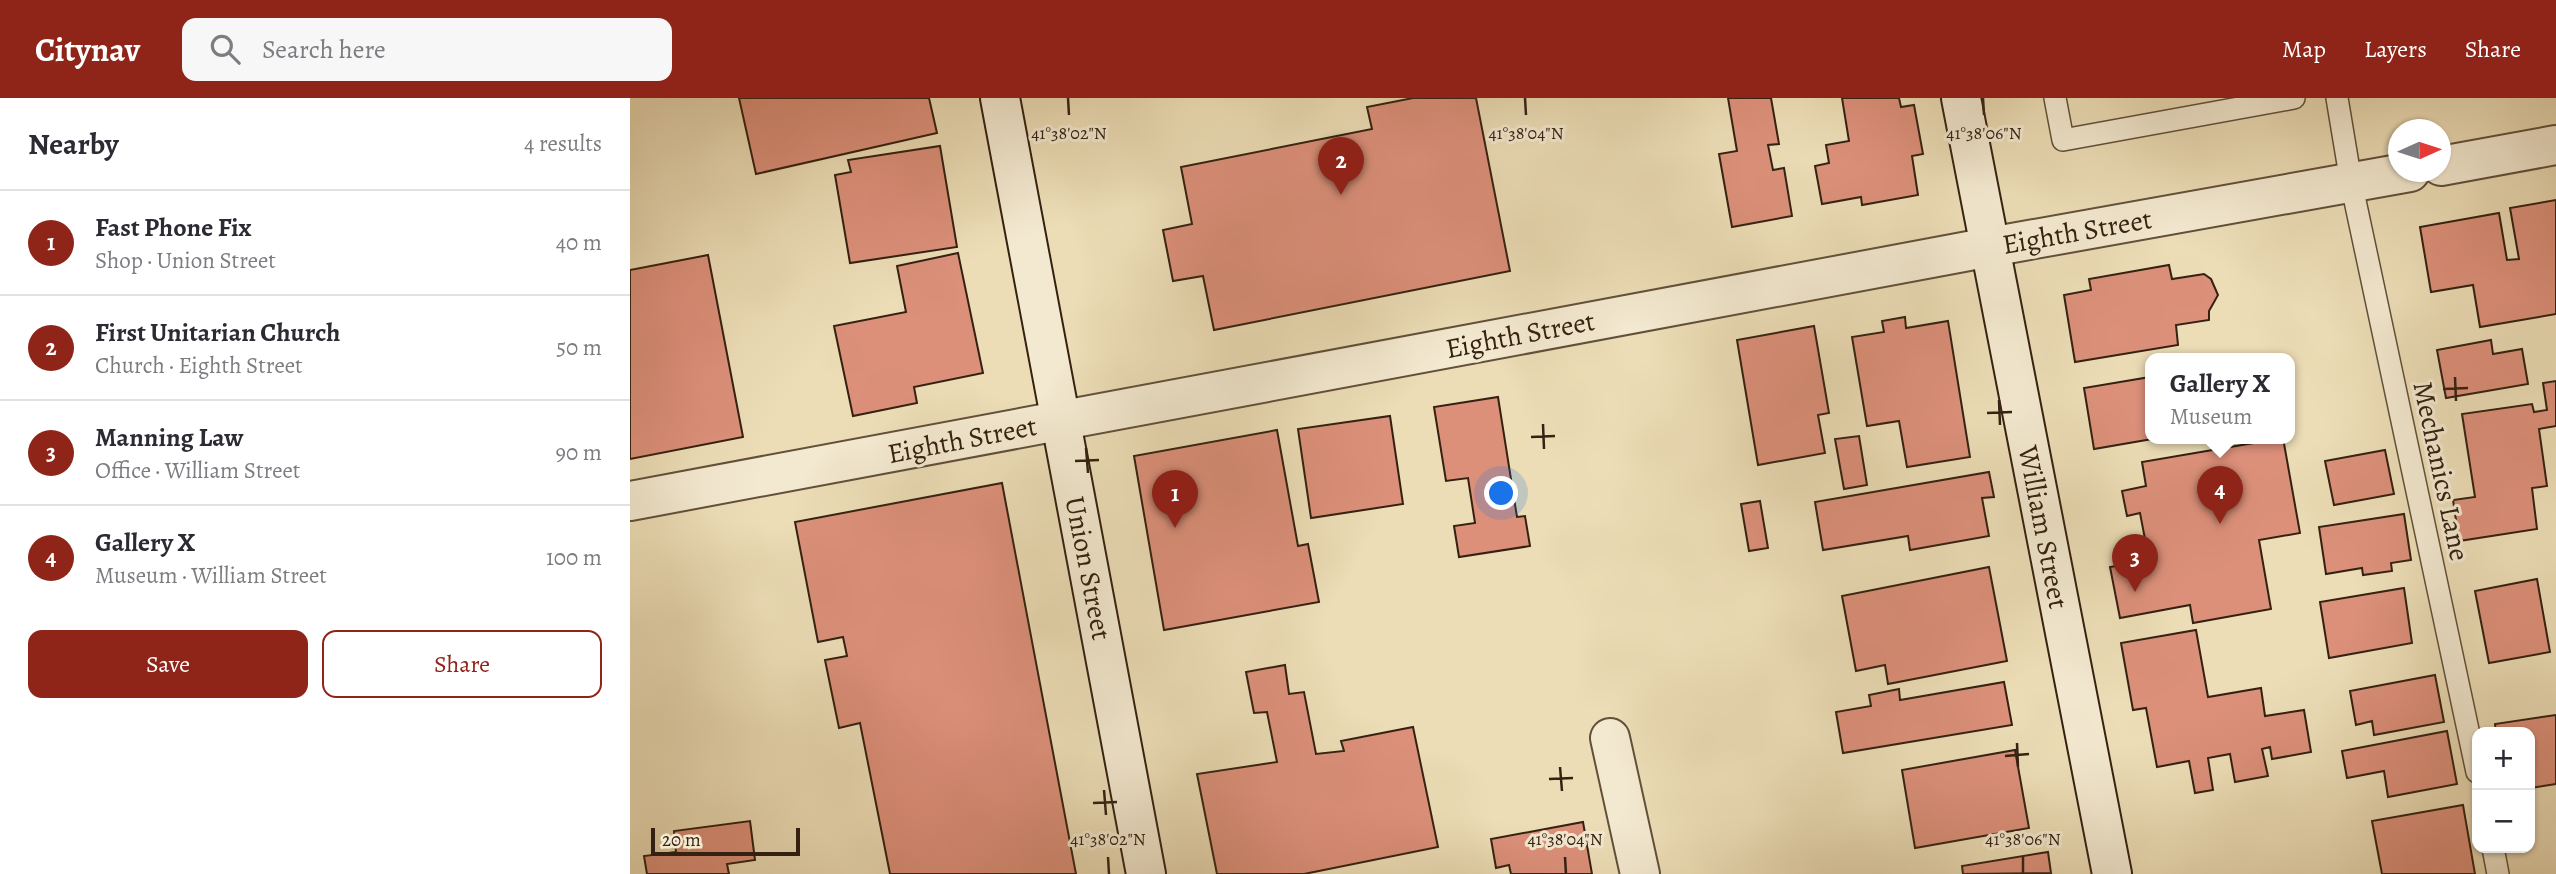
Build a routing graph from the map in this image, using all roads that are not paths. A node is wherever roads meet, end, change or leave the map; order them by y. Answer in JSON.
{"nodes":[{"id":1,"x":1000,"y":98,"type":"edge"},
{"id":2,"x":1961,"y":98,"type":"edge"},
{"id":3,"x":2055,"y":98,"type":"edge"},
{"id":4,"x":2294,"y":98,"type":"edge"},
{"id":5,"x":2337,"y":98,"type":"edge"},
{"id":6,"x":2260,"y":102,"type":"edge"},
{"id":7,"x":2556,"y":145,"type":"edge"},
{"id":8,"x":2451,"y":164,"type":"edge"},
{"id":9,"x":2388,"y":176,"type":"edge"},
{"id":10,"x":2351,"y":182,"type":"junction"},
{"id":11,"x":1990,"y":247,"type":"junction"},
{"id":12,"x":1061,"y":419,"type":"junction"},
{"id":13,"x":630,"y":501,"type":"edge"},
{"id":14,"x":1610,"y":738,"type":"dead end"},
{"id":15,"x":2472,"y":749,"type":"edge"},
{"id":16,"x":2494,"y":853,"type":"edge"},
{"id":17,"x":1146,"y":874,"type":"edge"},
{"id":18,"x":1640,"y":874,"type":"edge"},
{"id":19,"x":2112,"y":874,"type":"edge"},
{"id":20,"x":2498,"y":874,"type":"edge"}],
"edges":[{"from":1,"to":12,"type":"street","name":"Union Street"},
{"from":2,"to":11,"type":"street","name":"William Street"},
{"from":3,"to":6,"type":"lane"},
{"from":4,"to":6,"type":"lane"},
{"from":5,"to":10,"type":"lane","name":"Mechanics Lane"},
{"from":7,"to":8,"type":"street"},
{"from":9,"to":10,"type":"street","name":"Eighth Street"},
{"from":10,"to":11,"type":"street","name":"Eighth Street"},
{"from":10,"to":15,"type":"lane","name":"Mechanics Lane"},
{"from":11,"to":12,"type":"street","name":"Eighth Street"},
{"from":11,"to":19,"type":"street","name":"William Street"},
{"from":12,"to":13,"type":"street","name":"Eighth Street"},
{"from":12,"to":17,"type":"street","name":"Union Street"},
{"from":14,"to":18,"type":"street"},
{"from":16,"to":20,"type":"lane"}]}
